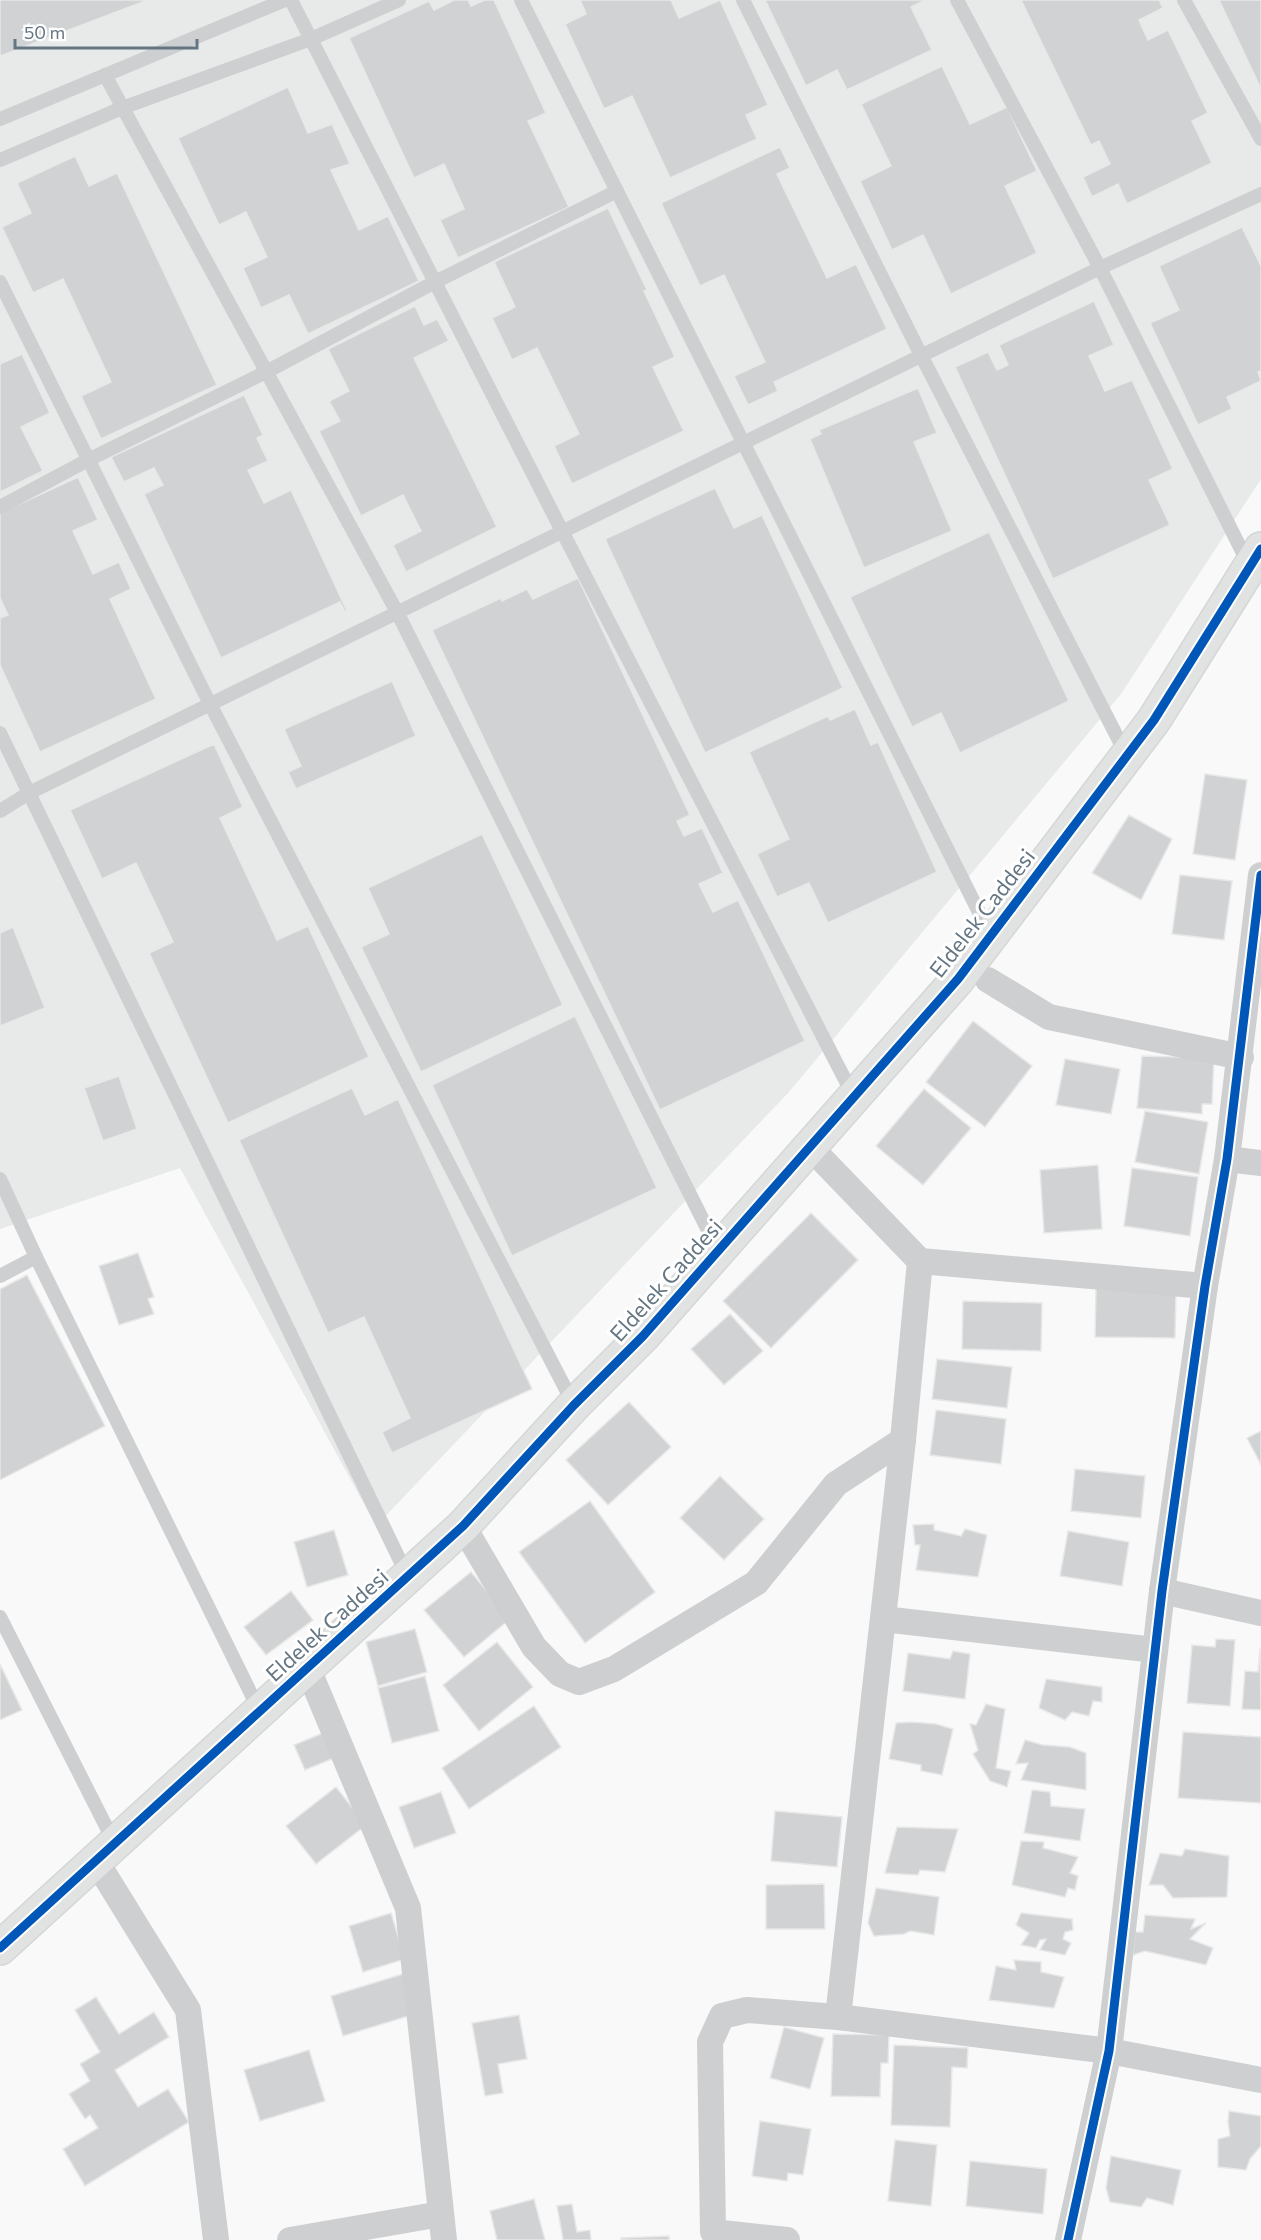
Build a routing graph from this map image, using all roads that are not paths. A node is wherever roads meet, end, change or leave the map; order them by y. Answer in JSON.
{"nodes":[{"id":1,"x":285,"y":0,"type":"edge"},
{"id":2,"x":291,"y":0,"type":"edge"},
{"id":3,"x":399,"y":0,"type":"edge"},
{"id":4,"x":520,"y":0,"type":"edge"},
{"id":5,"x":743,"y":0,"type":"edge"},
{"id":6,"x":957,"y":0,"type":"edge"},
{"id":7,"x":1184,"y":0,"type":"edge"},
{"id":8,"x":311,"y":39,"type":"junction"},
{"id":9,"x":105,"y":75,"type":"junction"},
{"id":10,"x":122,"y":108,"type":"junction"},
{"id":11,"x":0,"y":119,"type":"edge"},
{"id":12,"x":1261,"y":139,"type":"edge"},
{"id":13,"x":0,"y":160,"type":"edge"},
{"id":14,"x":617,"y":192,"type":"junction"},
{"id":15,"x":1261,"y":194,"type":"edge"},
{"id":16,"x":1100,"y":267,"type":"junction"},
{"id":17,"x":0,"y":282,"type":"edge"},
{"id":18,"x":435,"y":282,"type":"junction"},
{"id":19,"x":921,"y":355,"type":"junction"},
{"id":20,"x":266,"y":372,"type":"junction"},
{"id":21,"x":744,"y":442,"type":"junction"},
{"id":22,"x":88,"y":459,"type":"junction"},
{"id":23,"x":0,"y":507,"type":"edge"},
{"id":24,"x":562,"y":531,"type":"junction"},
{"id":25,"x":1257,"y":566,"type":"edge"},
{"id":26,"x":397,"y":612,"type":"junction"},
{"id":27,"x":210,"y":704,"type":"junction"},
{"id":28,"x":0,"y":733,"type":"edge"},
{"id":29,"x":1127,"y":755,"type":"junction"},
{"id":30,"x":29,"y":793,"type":"junction"},
{"id":31,"x":0,"y":811,"type":"edge"},
{"id":32,"x":1261,"y":875,"type":"edge"},
{"id":33,"x":991,"y":936,"type":"junction"},
{"id":34,"x":988,"y":980,"type":"dead end"},
{"id":35,"x":1253,"y":1014,"type":"edge"},
{"id":36,"x":1241,"y":1057,"type":"junction"},
{"id":37,"x":854,"y":1097,"type":"junction"},
{"id":38,"x":810,"y":1147,"type":"junction"},
{"id":39,"x":1227,"y":1159,"type":"junction"},
{"id":40,"x":1261,"y":1163,"type":"edge"},
{"id":41,"x":0,"y":1179,"type":"edge"},
{"id":42,"x":719,"y":1252,"type":"junction"},
{"id":43,"x":36,"y":1257,"type":"junction"},
{"id":44,"x":920,"y":1261,"type":"junction"},
{"id":45,"x":0,"y":1276,"type":"edge"},
{"id":46,"x":1205,"y":1286,"type":"junction"},
{"id":47,"x":574,"y":1405,"type":"junction"},
{"id":48,"x":903,"y":1440,"type":"junction"},
{"id":49,"x":463,"y":1526,"type":"junction"},
{"id":50,"x":408,"y":1577,"type":"junction"},
{"id":51,"x":1162,"y":1591,"type":"junction"},
{"id":52,"x":1261,"y":1613,"type":"edge"},
{"id":53,"x":0,"y":1617,"type":"edge"},
{"id":54,"x":883,"y":1619,"type":"junction"},
{"id":55,"x":1155,"y":1650,"type":"junction"},
{"id":56,"x":308,"y":1669,"type":"junction"},
{"id":57,"x":260,"y":1712,"type":"junction"},
{"id":58,"x":105,"y":1852,"type":"junction"},
{"id":59,"x":0,"y":1948,"type":"edge"},
{"id":60,"x":838,"y":2017,"type":"junction"},
{"id":61,"x":1109,"y":2051,"type":"junction"},
{"id":62,"x":1261,"y":2079,"type":"edge"},
{"id":63,"x":441,"y":2214,"type":"junction"},
{"id":64,"x":216,"y":2240,"type":"edge"},
{"id":65,"x":290,"y":2240,"type":"edge"},
{"id":66,"x":444,"y":2240,"type":"edge"},
{"id":67,"x":787,"y":2240,"type":"edge"},
{"id":68,"x":1068,"y":2240,"type":"edge"}],
"edges":[{"from":1,"to":9,"type":"lane"},
{"from":2,"to":8,"type":"lane"},
{"from":3,"to":8,"type":"lane"},
{"from":4,"to":14,"type":"lane"},
{"from":5,"to":19,"type":"lane"},
{"from":6,"to":16,"type":"lane"},
{"from":7,"to":12,"type":"lane"},
{"from":8,"to":10,"type":"lane"},
{"from":8,"to":18,"type":"lane"},
{"from":9,"to":10,"type":"lane"},
{"from":9,"to":11,"type":"lane"},
{"from":10,"to":13,"type":"lane"},
{"from":10,"to":20,"type":"lane"},
{"from":14,"to":18,"type":"lane"},
{"from":14,"to":21,"type":"lane"},
{"from":15,"to":16,"type":"lane"},
{"from":16,"to":19,"type":"lane"},
{"from":16,"to":25,"type":"lane"},
{"from":17,"to":22,"type":"lane"},
{"from":18,"to":20,"type":"lane"},
{"from":18,"to":24,"type":"lane"},
{"from":19,"to":21,"type":"lane"},
{"from":19,"to":29,"type":"lane"},
{"from":20,"to":22,"type":"lane"},
{"from":20,"to":26,"type":"lane"},
{"from":21,"to":24,"type":"lane"},
{"from":21,"to":33,"type":"lane"},
{"from":22,"to":23,"type":"lane"},
{"from":22,"to":27,"type":"lane"},
{"from":24,"to":26,"type":"lane"},
{"from":24,"to":37,"type":"lane"},
{"from":25,"to":29,"type":"street","name":"Eldelek Caddesi"},
{"from":26,"to":27,"type":"lane"},
{"from":26,"to":42,"type":"lane"},
{"from":27,"to":30,"type":"lane"},
{"from":27,"to":47,"type":"lane"},
{"from":28,"to":30,"type":"lane"},
{"from":29,"to":33,"type":"street","name":"Eldelek Caddesi"},
{"from":30,"to":31,"type":"lane"},
{"from":30,"to":50,"type":"lane"},
{"from":32,"to":35,"type":"street"},
{"from":33,"to":37,"type":"street","name":"Eldelek Caddesi"},
{"from":34,"to":36,"type":"street"},
{"from":35,"to":36,"type":"street"},
{"from":36,"to":39,"type":"street"},
{"from":37,"to":38,"type":"street","name":"Eldelek Caddesi"},
{"from":38,"to":42,"type":"street","name":"Eldelek Caddesi"},
{"from":38,"to":44,"type":"street"},
{"from":39,"to":40,"type":"street"},
{"from":39,"to":46,"type":"street"},
{"from":41,"to":43,"type":"lane"},
{"from":42,"to":47,"type":"street","name":"Eldelek Caddesi"},
{"from":43,"to":45,"type":"lane"},
{"from":43,"to":57,"type":"lane"},
{"from":44,"to":46,"type":"street"},
{"from":44,"to":48,"type":"street"},
{"from":46,"to":51,"type":"street"},
{"from":47,"to":49,"type":"street","name":"Eldelek Caddesi"},
{"from":48,"to":49,"type":"street"},
{"from":48,"to":54,"type":"street"},
{"from":49,"to":50,"type":"street","name":"Eldelek Caddesi"},
{"from":50,"to":56,"type":"street","name":"Eldelek Caddesi"},
{"from":51,"to":52,"type":"street"},
{"from":51,"to":55,"type":"street"},
{"from":53,"to":58,"type":"lane"},
{"from":54,"to":55,"type":"street"},
{"from":54,"to":60,"type":"street"},
{"from":55,"to":61,"type":"street"},
{"from":56,"to":57,"type":"street","name":"Eldelek Caddesi"},
{"from":56,"to":63,"type":"street"},
{"from":57,"to":58,"type":"street","name":"Eldelek Caddesi"},
{"from":58,"to":59,"type":"street","name":"Eldelek Caddesi"},
{"from":58,"to":64,"type":"street"},
{"from":60,"to":61,"type":"street"},
{"from":60,"to":67,"type":"street"},
{"from":61,"to":62,"type":"street"},
{"from":61,"to":68,"type":"street"},
{"from":63,"to":65,"type":"street"},
{"from":63,"to":66,"type":"street"}]}
